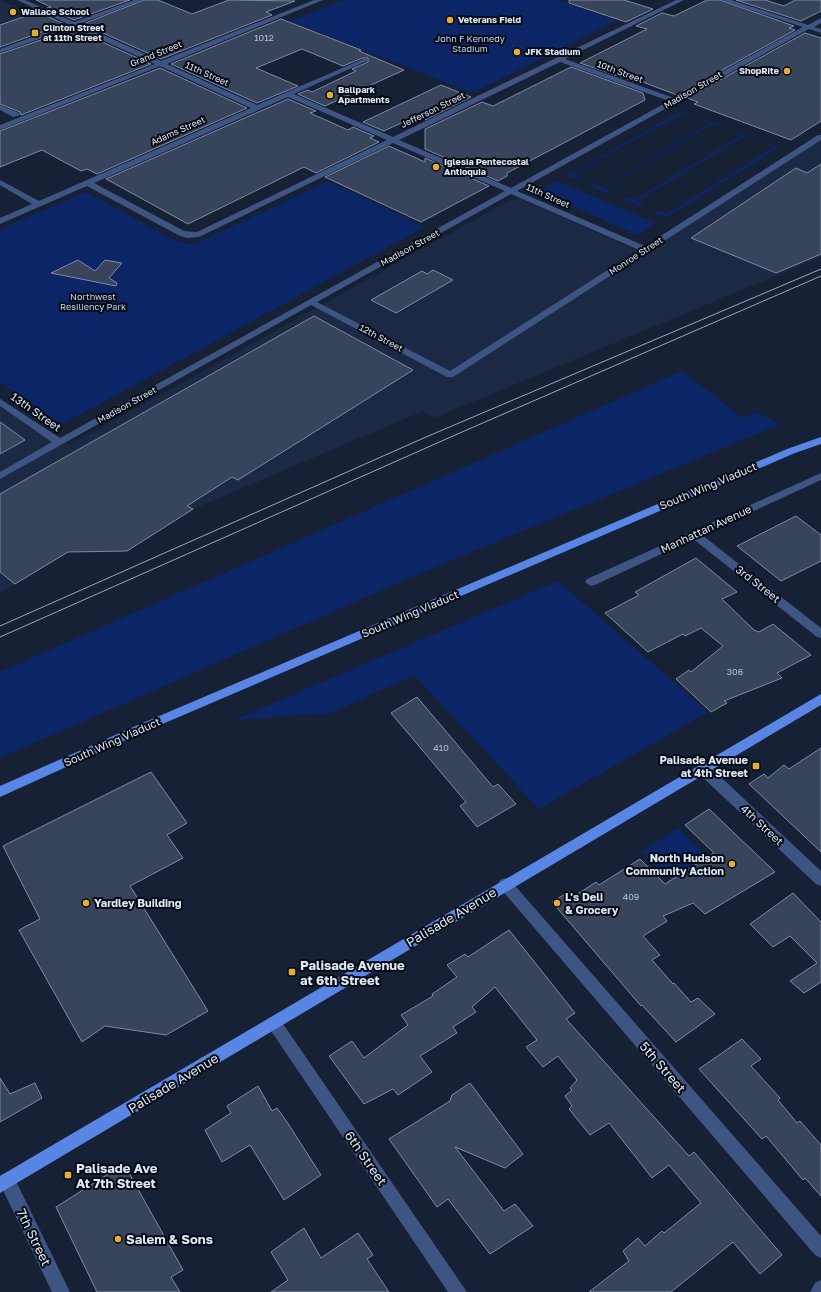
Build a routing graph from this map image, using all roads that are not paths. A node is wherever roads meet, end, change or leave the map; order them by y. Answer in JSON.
{"nodes":[{"id":1,"x":20,"y":0,"type":"edge"},
{"id":2,"x":140,"y":0,"type":"edge"},
{"id":3,"x":320,"y":0,"type":"edge"},
{"id":4,"x":681,"y":0,"type":"edge"},
{"id":5,"x":724,"y":0,"type":"edge"},
{"id":6,"x":821,"y":20,"type":"edge"},
{"id":7,"x":73,"y":25,"type":"junction"},
{"id":8,"x":809,"y":27,"type":"junction"},
{"id":9,"x":821,"y":31,"type":"edge"},
{"id":10,"x":0,"y":51,"type":"edge"},
{"id":11,"x":559,"y":59,"type":"junction"},
{"id":12,"x":365,"y":60,"type":"dead end"},
{"id":13,"x":160,"y":64,"type":"junction"},
{"id":14,"x":288,"y":94,"type":"junction"},
{"id":15,"x":675,"y":101,"type":"junction"},
{"id":16,"x":0,"y":107,"type":"edge"},
{"id":17,"x":256,"y":107,"type":"junction"},
{"id":18,"x":16,"y":115,"type":"dead end"},
{"id":19,"x":0,"y":128,"type":"edge"},
{"id":20,"x":821,"y":137,"type":"edge"},
{"id":21,"x":394,"y":140,"type":"junction"},
{"id":22,"x":0,"y":182,"type":"edge"},
{"id":23,"x":88,"y":183,"type":"junction"},
{"id":24,"x":512,"y":192,"type":"junction"},
{"id":25,"x":39,"y":204,"type":"junction"},
{"id":26,"x":0,"y":221,"type":"edge"},
{"id":27,"x":646,"y":250,"type":"junction"},
{"id":28,"x":311,"y":302,"type":"junction"},
{"id":29,"x":450,"y":375,"type":"joint"},
{"id":30,"x":0,"y":402,"type":"edge"},
{"id":31,"x":821,"y":440,"type":"edge"},
{"id":32,"x":59,"y":442,"type":"junction"},
{"id":33,"x":0,"y":476,"type":"edge"},
{"id":34,"x":821,"y":476,"type":"edge"},
{"id":35,"x":694,"y":534,"type":"junction"},
{"id":36,"x":591,"y":582,"type":"dead end"},
{"id":37,"x":821,"y":634,"type":"edge"},
{"id":38,"x":821,"y":699,"type":"edge"},
{"id":39,"x":703,"y":769,"type":"junction"},
{"id":40,"x":0,"y":792,"type":"edge"},
{"id":41,"x":821,"y":880,"type":"edge"},
{"id":42,"x":505,"y":884,"type":"junction"},
{"id":43,"x":274,"y":1024,"type":"junction"},
{"id":44,"x":3,"y":1183,"type":"edge"},
{"id":45,"x":821,"y":1249,"type":"edge"},
{"id":46,"x":821,"y":1289,"type":"edge"},
{"id":47,"x":61,"y":1292,"type":"edge"},
{"id":48,"x":458,"y":1292,"type":"edge"},
{"id":49,"x":819,"y":1292,"type":"edge"}],
"edges":[{"from":1,"to":7,"type":"street","name":"11th Street"},
{"from":2,"to":7,"type":"street"},
{"from":3,"to":13,"type":"street","name":"Grand Street"},
{"from":4,"to":11,"type":"street","name":"Jefferson Street"},
{"from":5,"to":8,"type":"street"},
{"from":6,"to":8,"type":"street","name":"Madison Street"},
{"from":7,"to":10,"type":"street"},
{"from":7,"to":13,"type":"street","name":"11th Street"},
{"from":8,"to":9,"type":"street"},
{"from":8,"to":15,"type":"street","name":"Madison Street"},
{"from":11,"to":15,"type":"street","name":"10th Street"},
{"from":11,"to":21,"type":"street","name":"Jefferson Street"},
{"from":12,"to":14,"type":"street","name":"Adams Street"},
{"from":13,"to":17,"type":"street","name":"11th Street"},
{"from":13,"to":19,"type":"street","name":"Grand Street"},
{"from":14,"to":17,"type":"street","name":"Adams Street"},
{"from":14,"to":21,"type":"street","name":"11th Street"},
{"from":15,"to":24,"type":"street","name":"Madison Street"},
{"from":16,"to":18,"type":"street"},
{"from":17,"to":23,"type":"street","name":"Adams Street"},
{"from":20,"to":27,"type":"street","name":"Monroe Street"},
{"from":21,"to":23,"type":"street","name":"Jefferson Street"},
{"from":21,"to":24,"type":"street","name":"11th Street"},
{"from":22,"to":25,"type":"street"},
{"from":23,"to":25,"type":"street","name":"Adams Street"},
{"from":24,"to":27,"type":"street","name":"11th Street"},
{"from":24,"to":28,"type":"street","name":"Madison Street"},
{"from":25,"to":26,"type":"street","name":"Adams Street"},
{"from":27,"to":29,"type":"street","name":"Monroe Street"},
{"from":28,"to":29,"type":"street","name":"12th Street"},
{"from":28,"to":32,"type":"street","name":"Madison Street"},
{"from":30,"to":32,"type":"street","name":"13th Street"},
{"from":31,"to":40,"type":"main road","name":"South Wing Viaduct"},
{"from":32,"to":33,"type":"street","name":"Madison Street"},
{"from":34,"to":35,"type":"street","name":"Manhattan Avenue"},
{"from":35,"to":36,"type":"street","name":"Manhattan Avenue"},
{"from":35,"to":37,"type":"street","name":"3rd Street"},
{"from":38,"to":39,"type":"main road","name":"Palisade Avenue"},
{"from":39,"to":41,"type":"street","name":"4th Street"},
{"from":39,"to":42,"type":"main road","name":"Palisade Avenue"},
{"from":42,"to":43,"type":"main road","name":"Palisade Avenue"},
{"from":42,"to":45,"type":"street","name":"5th Street"},
{"from":43,"to":44,"type":"main road","name":"Palisade Avenue"},
{"from":43,"to":48,"type":"street","name":"6th Street"},
{"from":44,"to":47,"type":"street","name":"7th Street"},
{"from":46,"to":49,"type":"street"}]}
